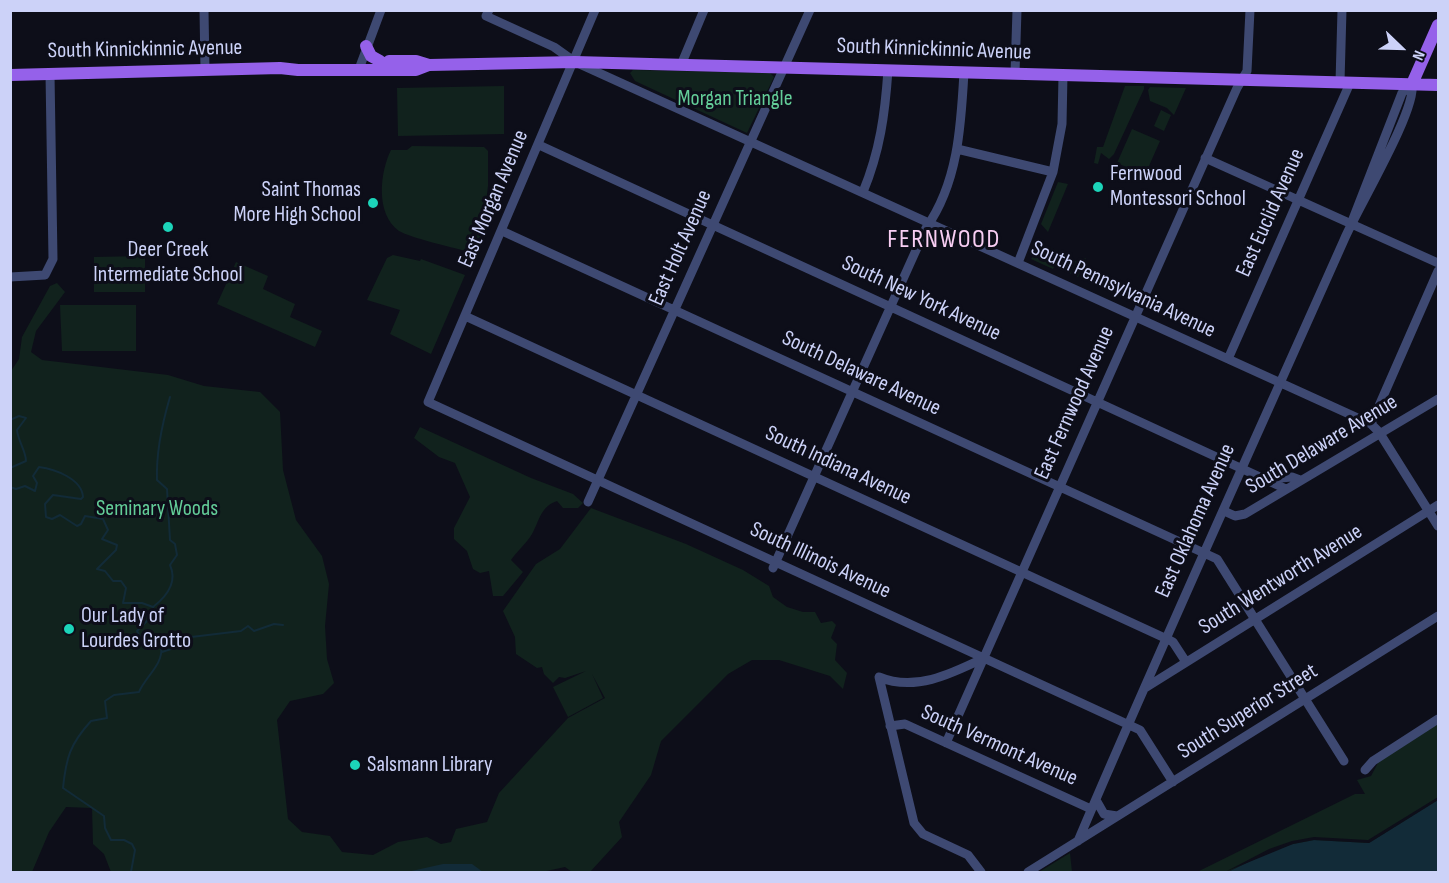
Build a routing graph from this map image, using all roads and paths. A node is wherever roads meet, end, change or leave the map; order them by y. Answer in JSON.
{"nodes":[{"id":1,"x":204,"y":10,"type":"edge"},
{"id":2,"x":381,"y":10,"type":"edge"},
{"id":3,"x":595,"y":10,"type":"edge"},
{"id":4,"x":704,"y":10,"type":"edge"},
{"id":5,"x":810,"y":10,"type":"edge"},
{"id":6,"x":1017,"y":10,"type":"edge"},
{"id":7,"x":1250,"y":10,"type":"edge"},
{"id":8,"x":1344,"y":10,"type":"edge"},
{"id":9,"x":487,"y":13,"type":"edge"},
{"id":10,"x":1438,"y":24,"type":"edge"},
{"id":11,"x":366,"y":46,"type":"junction"},
{"id":12,"x":380,"y":61,"type":"junction"},
{"id":13,"x":575,"y":62,"type":"junction"},
{"id":14,"x":626,"y":63,"type":"junction"},
{"id":15,"x":359,"y":65,"type":"junction"},
{"id":16,"x":429,"y":65,"type":"junction"},
{"id":17,"x":681,"y":65,"type":"junction"},
{"id":18,"x":784,"y":67,"type":"junction"},
{"id":19,"x":205,"y":70,"type":"junction"},
{"id":20,"x":888,"y":70,"type":"junction"},
{"id":21,"x":964,"y":72,"type":"junction"},
{"id":22,"x":1015,"y":73,"type":"junction"},
{"id":23,"x":50,"y":74,"type":"junction"},
{"id":24,"x":10,"y":75,"type":"edge"},
{"id":25,"x":1063,"y":75,"type":"junction"},
{"id":26,"x":1242,"y":79,"type":"junction"},
{"id":27,"x":1345,"y":82,"type":"junction"},
{"id":28,"x":1412,"y":84,"type":"junction"},
{"id":29,"x":1438,"y":85,"type":"edge"},
{"id":30,"x":631,"y":86,"type":"junction"},
{"id":31,"x":751,"y":140,"type":"junction"},
{"id":32,"x":539,"y":146,"type":"junction"},
{"id":33,"x":957,"y":149,"type":"junction"},
{"id":34,"x":1205,"y":158,"type":"junction"},
{"id":35,"x":1053,"y":172,"type":"junction"},
{"id":36,"x":863,"y":192,"type":"junction"},
{"id":37,"x":1298,"y":201,"type":"junction"},
{"id":38,"x":1352,"y":222,"type":"junction"},
{"id":39,"x":930,"y":223,"type":"junction"},
{"id":40,"x":712,"y":225,"type":"junction"},
{"id":41,"x":502,"y":231,"type":"junction"},
{"id":42,"x":1018,"y":263,"type":"junction"},
{"id":43,"x":1438,"y":263,"type":"edge"},
{"id":44,"x":1438,"y":271,"type":"edge"},
{"id":45,"x":10,"y":277,"type":"edge"},
{"id":46,"x":1438,"y":292,"type":"edge"},
{"id":47,"x":1427,"y":298,"type":"junction"},
{"id":48,"x":891,"y":307,"type":"junction"},
{"id":49,"x":675,"y":310,"type":"junction"},
{"id":50,"x":465,"y":316,"type":"junction"},
{"id":51,"x":1135,"y":317,"type":"junction"},
{"id":52,"x":1228,"y":360,"type":"junction"},
{"id":53,"x":1280,"y":383,"type":"junction"},
{"id":54,"x":853,"y":392,"type":"junction"},
{"id":55,"x":636,"y":395,"type":"junction"},
{"id":56,"x":1438,"y":399,"type":"edge"},
{"id":57,"x":428,"y":402,"type":"joint"},
{"id":58,"x":1097,"y":402,"type":"junction"},
{"id":59,"x":1371,"y":424,"type":"junction"},
{"id":60,"x":1379,"y":432,"type":"junction"},
{"id":61,"x":1243,"y":469,"type":"junction"},
{"id":62,"x":814,"y":477,"type":"junction"},
{"id":63,"x":1266,"y":479,"type":"junction"},
{"id":64,"x":599,"y":480,"type":"junction"},
{"id":65,"x":1300,"y":480,"type":"junction"},
{"id":66,"x":1060,"y":487,"type":"junction"},
{"id":67,"x":1286,"y":489,"type":"junction"},
{"id":68,"x":588,"y":502,"type":"dead end"},
{"id":69,"x":1438,"y":505,"type":"edge"},
{"id":70,"x":1224,"y":511,"type":"junction"},
{"id":71,"x":1429,"y":511,"type":"junction"},
{"id":72,"x":1438,"y":526,"type":"edge"},
{"id":73,"x":1205,"y":554,"type":"junction"},
{"id":74,"x":775,"y":565,"type":"junction"},
{"id":75,"x":1022,"y":572,"type":"junction"},
{"id":76,"x":1438,"y":616,"type":"edge"},
{"id":77,"x":1255,"y":620,"type":"junction"},
{"id":78,"x":1167,"y":639,"type":"junction"},
{"id":79,"x":984,"y":658,"type":"junction"},
{"id":80,"x":1186,"y":662,"type":"junction"},
{"id":81,"x":1145,"y":688,"type":"junction"},
{"id":82,"x":1305,"y":700,"type":"junction"},
{"id":83,"x":1438,"y":719,"type":"edge"},
{"id":84,"x":1129,"y":724,"type":"junction"},
{"id":85,"x":890,"y":726,"type":"junction"},
{"id":86,"x":946,"y":743,"type":"junction"},
{"id":87,"x":1344,"y":760,"type":"dead end"},
{"id":88,"x":1365,"y":770,"type":"dead end"},
{"id":89,"x":1173,"y":782,"type":"junction"},
{"id":90,"x":1096,"y":800,"type":"junction"},
{"id":91,"x":1091,"y":809,"type":"junction"},
{"id":92,"x":1117,"y":816,"type":"junction"},
{"id":93,"x":1078,"y":841,"type":"junction"},
{"id":94,"x":981,"y":873,"type":"edge"},
{"id":95,"x":1028,"y":873,"type":"edge"}],
"edges":[{"from":1,"to":19,"type":"street"},
{"from":2,"to":11,"type":"street"},
{"from":3,"to":13,"type":"street","name":"East Morgan Avenue"},
{"from":4,"to":17,"type":"street"},
{"from":5,"to":18,"type":"street","name":"East Holt Avenue"},
{"from":6,"to":22,"type":"street"},
{"from":7,"to":26,"type":"street","name":"East Fernwood Avenue"},
{"from":8,"to":27,"type":"street"},
{"from":9,"to":13,"type":"street","name":"South Pennsylvania Avenue"},
{"from":10,"to":28,"type":"main road","name":"East Oklahoma Avenue"},
{"from":11,"to":12,"type":"main road"},
{"from":11,"to":15,"type":"street"},
{"from":12,"to":15,"type":"main road","name":"South Kinnickinnic Avenue"},
{"from":12,"to":16,"type":"main road","name":"South Kinnickinnic Avenue"},
{"from":13,"to":14,"type":"main road","name":"South Kinnickinnic Avenue"},
{"from":13,"to":16,"type":"main road","name":"South Kinnickinnic Avenue"},
{"from":13,"to":30,"type":"street","name":"South Pennsylvania Avenue"},
{"from":13,"to":32,"type":"street","name":"East Morgan Avenue"},
{"from":14,"to":17,"type":"main road","name":"South Kinnickinnic Avenue"},
{"from":14,"to":30,"type":"street"},
{"from":15,"to":16,"type":"main road","name":"South Kinnickinnic Avenue"},
{"from":15,"to":19,"type":"main road","name":"South Kinnickinnic Avenue"},
{"from":17,"to":18,"type":"main road","name":"South Kinnickinnic Avenue"},
{"from":18,"to":20,"type":"main road","name":"South Kinnickinnic Avenue"},
{"from":18,"to":31,"type":"street","name":"East Holt Avenue"},
{"from":19,"to":23,"type":"main road","name":"South Kinnickinnic Avenue"},
{"from":20,"to":21,"type":"main road","name":"South Kinnickinnic Avenue"},
{"from":20,"to":36,"type":"street"},
{"from":21,"to":22,"type":"main road","name":"South Kinnickinnic Avenue"},
{"from":21,"to":33,"type":"street"},
{"from":22,"to":25,"type":"main road","name":"South Kinnickinnic Avenue"},
{"from":23,"to":24,"type":"main road","name":"South Kinnickinnic Avenue"},
{"from":23,"to":45,"type":"street"},
{"from":25,"to":26,"type":"main road","name":"South Kinnickinnic Avenue"},
{"from":25,"to":35,"type":"street"},
{"from":26,"to":27,"type":"main road","name":"South Kinnickinnic Avenue"},
{"from":26,"to":34,"type":"street","name":"East Fernwood Avenue"},
{"from":27,"to":28,"type":"main road","name":"South Kinnickinnic Avenue"},
{"from":27,"to":37,"type":"street","name":"East Euclid Avenue"},
{"from":28,"to":29,"type":"main road","name":"South Kinnickinnic Avenue"},
{"from":28,"to":38,"type":"street","name":"East Oklahoma Avenue"},
{"from":30,"to":31,"type":"street","name":"South Pennsylvania Avenue"},
{"from":31,"to":36,"type":"street","name":"South Pennsylvania Avenue"},
{"from":31,"to":40,"type":"street","name":"East Holt Avenue"},
{"from":32,"to":40,"type":"street","name":"South New York Avenue"},
{"from":32,"to":41,"type":"street","name":"East Morgan Avenue"},
{"from":33,"to":35,"type":"street"},
{"from":33,"to":39,"type":"street"},
{"from":34,"to":37,"type":"street"},
{"from":34,"to":51,"type":"street","name":"East Fernwood Avenue"},
{"from":35,"to":42,"type":"street"},
{"from":36,"to":39,"type":"street","name":"South Pennsylvania Avenue"},
{"from":37,"to":38,"type":"street"},
{"from":37,"to":52,"type":"street","name":"East Euclid Avenue"},
{"from":38,"to":43,"type":"street"},
{"from":38,"to":53,"type":"street","name":"East Oklahoma Avenue"},
{"from":39,"to":42,"type":"street","name":"South Pennsylvania Avenue"},
{"from":39,"to":48,"type":"street"},
{"from":40,"to":48,"type":"street","name":"South New York Avenue"},
{"from":40,"to":49,"type":"street","name":"East Holt Avenue"},
{"from":41,"to":49,"type":"street","name":"South Delaware Avenue"},
{"from":41,"to":50,"type":"street","name":"East Morgan Avenue"},
{"from":42,"to":51,"type":"street","name":"South Pennsylvania Avenue"},
{"from":44,"to":47,"type":"street"},
{"from":46,"to":47,"type":"street"},
{"from":47,"to":59,"type":"street"},
{"from":48,"to":54,"type":"street"},
{"from":48,"to":58,"type":"street","name":"South New York Avenue"},
{"from":49,"to":54,"type":"street","name":"South Delaware Avenue"},
{"from":49,"to":55,"type":"street","name":"East Holt Avenue"},
{"from":50,"to":55,"type":"street","name":"South Indiana Avenue"},
{"from":50,"to":57,"type":"street","name":"East Morgan Avenue"},
{"from":51,"to":52,"type":"street","name":"South Pennsylvania Avenue"},
{"from":51,"to":58,"type":"street","name":"East Fernwood Avenue"},
{"from":52,"to":53,"type":"street","name":"South Pennsylvania Avenue"},
{"from":53,"to":59,"type":"street","name":"South Pennsylvania Avenue"},
{"from":53,"to":61,"type":"street","name":"East Oklahoma Avenue"},
{"from":54,"to":62,"type":"street"},
{"from":54,"to":66,"type":"street","name":"South Delaware Avenue"},
{"from":55,"to":62,"type":"street","name":"South Indiana Avenue"},
{"from":55,"to":64,"type":"street","name":"East Holt Avenue"},
{"from":56,"to":60,"type":"street","name":"South Delaware Avenue"},
{"from":57,"to":64,"type":"street","name":"South Illinois Avenue"},
{"from":58,"to":61,"type":"street","name":"South New York Avenue"},
{"from":58,"to":66,"type":"street","name":"East Fernwood Avenue"},
{"from":59,"to":60,"type":"street"},
{"from":60,"to":65,"type":"street","name":"South Delaware Avenue"},
{"from":60,"to":71,"type":"street"},
{"from":61,"to":63,"type":"street","name":"South New York Avenue"},
{"from":61,"to":70,"type":"street","name":"East Oklahoma Avenue"},
{"from":62,"to":74,"type":"street"},
{"from":62,"to":75,"type":"street","name":"South Indiana Avenue"},
{"from":63,"to":65,"type":"street"},
{"from":63,"to":67,"type":"street","name":"South New York Avenue"},
{"from":64,"to":68,"type":"street","name":"East Holt Avenue"},
{"from":64,"to":74,"type":"street","name":"South Illinois Avenue"},
{"from":65,"to":67,"type":"street","name":"South Delaware Avenue"},
{"from":66,"to":73,"type":"street","name":"South Delaware Avenue"},
{"from":66,"to":75,"type":"street","name":"East Fernwood Avenue"},
{"from":67,"to":70,"type":"street","name":"South Delaware Avenue"},
{"from":69,"to":71,"type":"street","name":"South Wentworth Avenue"},
{"from":70,"to":73,"type":"street","name":"East Oklahoma Avenue"},
{"from":71,"to":72,"type":"street"},
{"from":71,"to":77,"type":"street","name":"South Wentworth Avenue"},
{"from":73,"to":77,"type":"street","name":"South Delaware Avenue"},
{"from":73,"to":78,"type":"street","name":"East Oklahoma Avenue"},
{"from":74,"to":79,"type":"street","name":"South Illinois Avenue"},
{"from":75,"to":78,"type":"street","name":"South Indiana Avenue"},
{"from":75,"to":79,"type":"street","name":"East Fernwood Avenue"},
{"from":76,"to":82,"type":"street","name":"South Superior Street"},
{"from":77,"to":80,"type":"street","name":"South Wentworth Avenue"},
{"from":77,"to":82,"type":"street","name":"South Delaware Avenue"},
{"from":78,"to":80,"type":"street","name":"South Indiana Avenue"},
{"from":78,"to":81,"type":"street","name":"East Oklahoma Avenue"},
{"from":79,"to":84,"type":"street","name":"South Illinois Avenue"},
{"from":79,"to":85,"type":"street"},
{"from":79,"to":86,"type":"street","name":"East Fernwood Avenue"},
{"from":80,"to":81,"type":"street","name":"South Wentworth Avenue"},
{"from":81,"to":84,"type":"street","name":"East Oklahoma Avenue"},
{"from":82,"to":87,"type":"street","name":"South Delaware Avenue"},
{"from":82,"to":89,"type":"street","name":"South Superior Street"},
{"from":83,"to":88,"type":"street"},
{"from":84,"to":89,"type":"street","name":"South Illinois Avenue"},
{"from":84,"to":90,"type":"street","name":"East Oklahoma Avenue"},
{"from":85,"to":86,"type":"street","name":"South Vermont Avenue"},
{"from":85,"to":94,"type":"street"},
{"from":86,"to":91,"type":"street","name":"South Vermont Avenue"},
{"from":89,"to":92,"type":"street","name":"South Superior Street"},
{"from":90,"to":91,"type":"street","name":"East Oklahoma Avenue"},
{"from":90,"to":92,"type":"street"},
{"from":91,"to":93,"type":"street","name":"East Oklahoma Avenue"},
{"from":92,"to":93,"type":"street","name":"South Superior Street"},
{"from":93,"to":95,"type":"street","name":"South Superior Street"}]}
